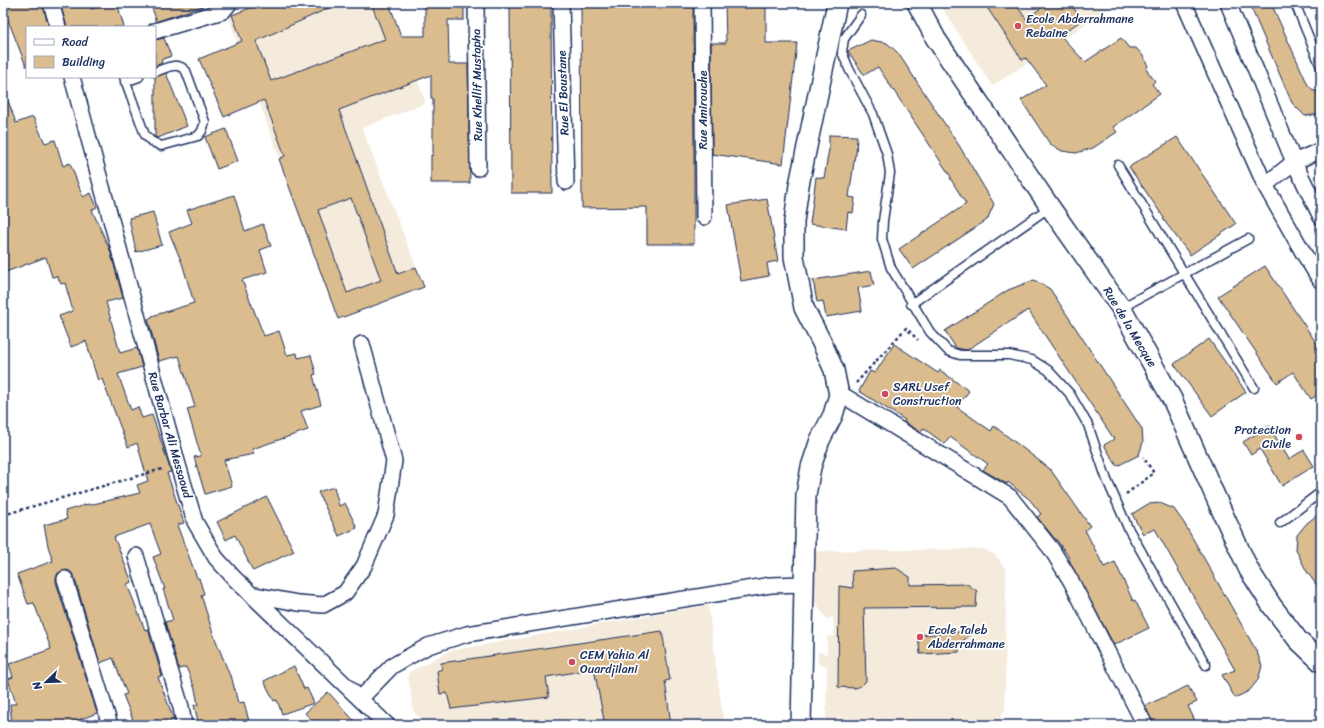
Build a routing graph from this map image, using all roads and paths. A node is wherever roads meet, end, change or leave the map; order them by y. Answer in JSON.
{"nodes":[{"id":1,"x":51,"y":3,"type":"edge"},
{"id":2,"x":228,"y":3,"type":"edge"},
{"id":3,"x":476,"y":3,"type":"edge"},
{"id":4,"x":561,"y":3,"type":"edge"},
{"id":5,"x":702,"y":3,"type":"edge"},
{"id":6,"x":837,"y":3,"type":"edge"},
{"id":7,"x":917,"y":3,"type":"edge"},
{"id":8,"x":1184,"y":3,"type":"edge"},
{"id":9,"x":1228,"y":3,"type":"edge"},
{"id":10,"x":1295,"y":3,"type":"edge"},
{"id":11,"x":862,"y":15,"type":"dead end"},
{"id":12,"x":58,"y":26,"type":"edge"},
{"id":13,"x":156,"y":31,"type":"edge"},
{"id":14,"x":1321,"y":67,"type":"edge"},
{"id":15,"x":156,"y":72,"type":"edge"},
{"id":16,"x":72,"y":78,"type":"edge"},
{"id":17,"x":125,"y":79,"type":"edge"},
{"id":18,"x":1321,"y":150,"type":"edge"},
{"id":19,"x":1294,"y":162,"type":"junction"},
{"id":20,"x":1118,"y":165,"type":"dead end"},
{"id":21,"x":478,"y":168,"type":"dead end"},
{"id":22,"x":566,"y":182,"type":"dead end"},
{"id":23,"x":1265,"y":185,"type":"junction"},
{"id":24,"x":1050,"y":207,"type":"junction"},
{"id":25,"x":704,"y":217,"type":"dead end"},
{"id":26,"x":1321,"y":217,"type":"edge"},
{"id":27,"x":1248,"y":239,"type":"dead end"},
{"id":28,"x":1185,"y":274,"type":"junction"},
{"id":29,"x":1321,"y":281,"type":"edge"},
{"id":30,"x":911,"y":304,"type":"junction"},
{"id":31,"x":1121,"y":308,"type":"junction"},
{"id":32,"x":930,"y":332,"type":"junction"},
{"id":33,"x":362,"y":344,"type":"dead end"},
{"id":34,"x":1254,"y":388,"type":"dead end"},
{"id":35,"x":841,"y":396,"type":"junction"},
{"id":36,"x":1143,"y":457,"type":"dead end"},
{"id":37,"x":178,"y":465,"type":"junction"},
{"id":38,"x":1318,"y":494,"type":"edge"},
{"id":39,"x":1116,"y":501,"type":"junction"},
{"id":40,"x":1321,"y":503,"type":"edge"},
{"id":41,"x":3,"y":516,"type":"edge"},
{"id":42,"x":1280,"y":523,"type":"dead end"},
{"id":43,"x":136,"y":556,"type":"dead end"},
{"id":44,"x":65,"y":579,"type":"dead end"},
{"id":45,"x":804,"y":584,"type":"junction"},
{"id":46,"x":250,"y":594,"type":"junction"},
{"id":47,"x":1321,"y":662,"type":"edge"},
{"id":48,"x":1206,"y":665,"type":"dead end"},
{"id":49,"x":360,"y":699,"type":"junction"},
{"id":50,"x":110,"y":725,"type":"edge"},
{"id":51,"x":184,"y":725,"type":"edge"},
{"id":52,"x":387,"y":725,"type":"edge"},
{"id":53,"x":801,"y":725,"type":"edge"},
{"id":54,"x":1145,"y":725,"type":"edge"}],
"edges":[{"from":1,"to":12,"type":"street"},
{"from":2,"to":13,"type":"street"},
{"from":3,"to":21,"type":"street","name":"Rue Khellif Mustapha"},
{"from":4,"to":22,"type":"street","name":"Rue El Boustane"},
{"from":5,"to":25,"type":"street","name":"Rue Amirouche"},
{"from":6,"to":35,"type":"street"},
{"from":7,"to":24,"type":"street","name":"Rue de la Mecque"},
{"from":8,"to":23,"type":"street"},
{"from":9,"to":19,"type":"street"},
{"from":10,"to":14,"type":"lane"},
{"from":11,"to":30,"type":"lane"},
{"from":15,"to":17,"type":"lane"},
{"from":16,"to":37,"type":"street","name":"Rue Barbar Ali Messaoud"},
{"from":18,"to":19,"type":"street"},
{"from":19,"to":23,"type":"street"},
{"from":19,"to":26,"type":"street"},
{"from":20,"to":28,"type":"lane"},
{"from":23,"to":29,"type":"street"},
{"from":24,"to":30,"type":"lane"},
{"from":24,"to":31,"type":"street","name":"Rue de la Mecque"},
{"from":27,"to":28,"type":"lane"},
{"from":28,"to":31,"type":"lane"},
{"from":28,"to":34,"type":"lane"},
{"from":30,"to":32,"type":"lane"},
{"from":31,"to":47,"type":"street","name":"Rue de la Mecque"},
{"from":32,"to":35,"type":"path"},
{"from":32,"to":39,"type":"lane"},
{"from":33,"to":46,"type":"street"},
{"from":35,"to":45,"type":"street"},
{"from":35,"to":54,"type":"street"},
{"from":36,"to":39,"type":"path"},
{"from":37,"to":41,"type":"path"},
{"from":37,"to":46,"type":"street","name":"Rue Barbar Ali Messaoud"},
{"from":38,"to":40,"type":"lane"},
{"from":38,"to":42,"type":"lane"},
{"from":39,"to":48,"type":"lane"},
{"from":43,"to":51,"type":"street"},
{"from":44,"to":50,"type":"street"},
{"from":45,"to":49,"type":"street"},
{"from":45,"to":53,"type":"street"},
{"from":46,"to":49,"type":"street","name":"Rue Barbar Ali Messaoud"},
{"from":49,"to":52,"type":"street","name":"Rue Barbar Ali Messaoud"}]}
